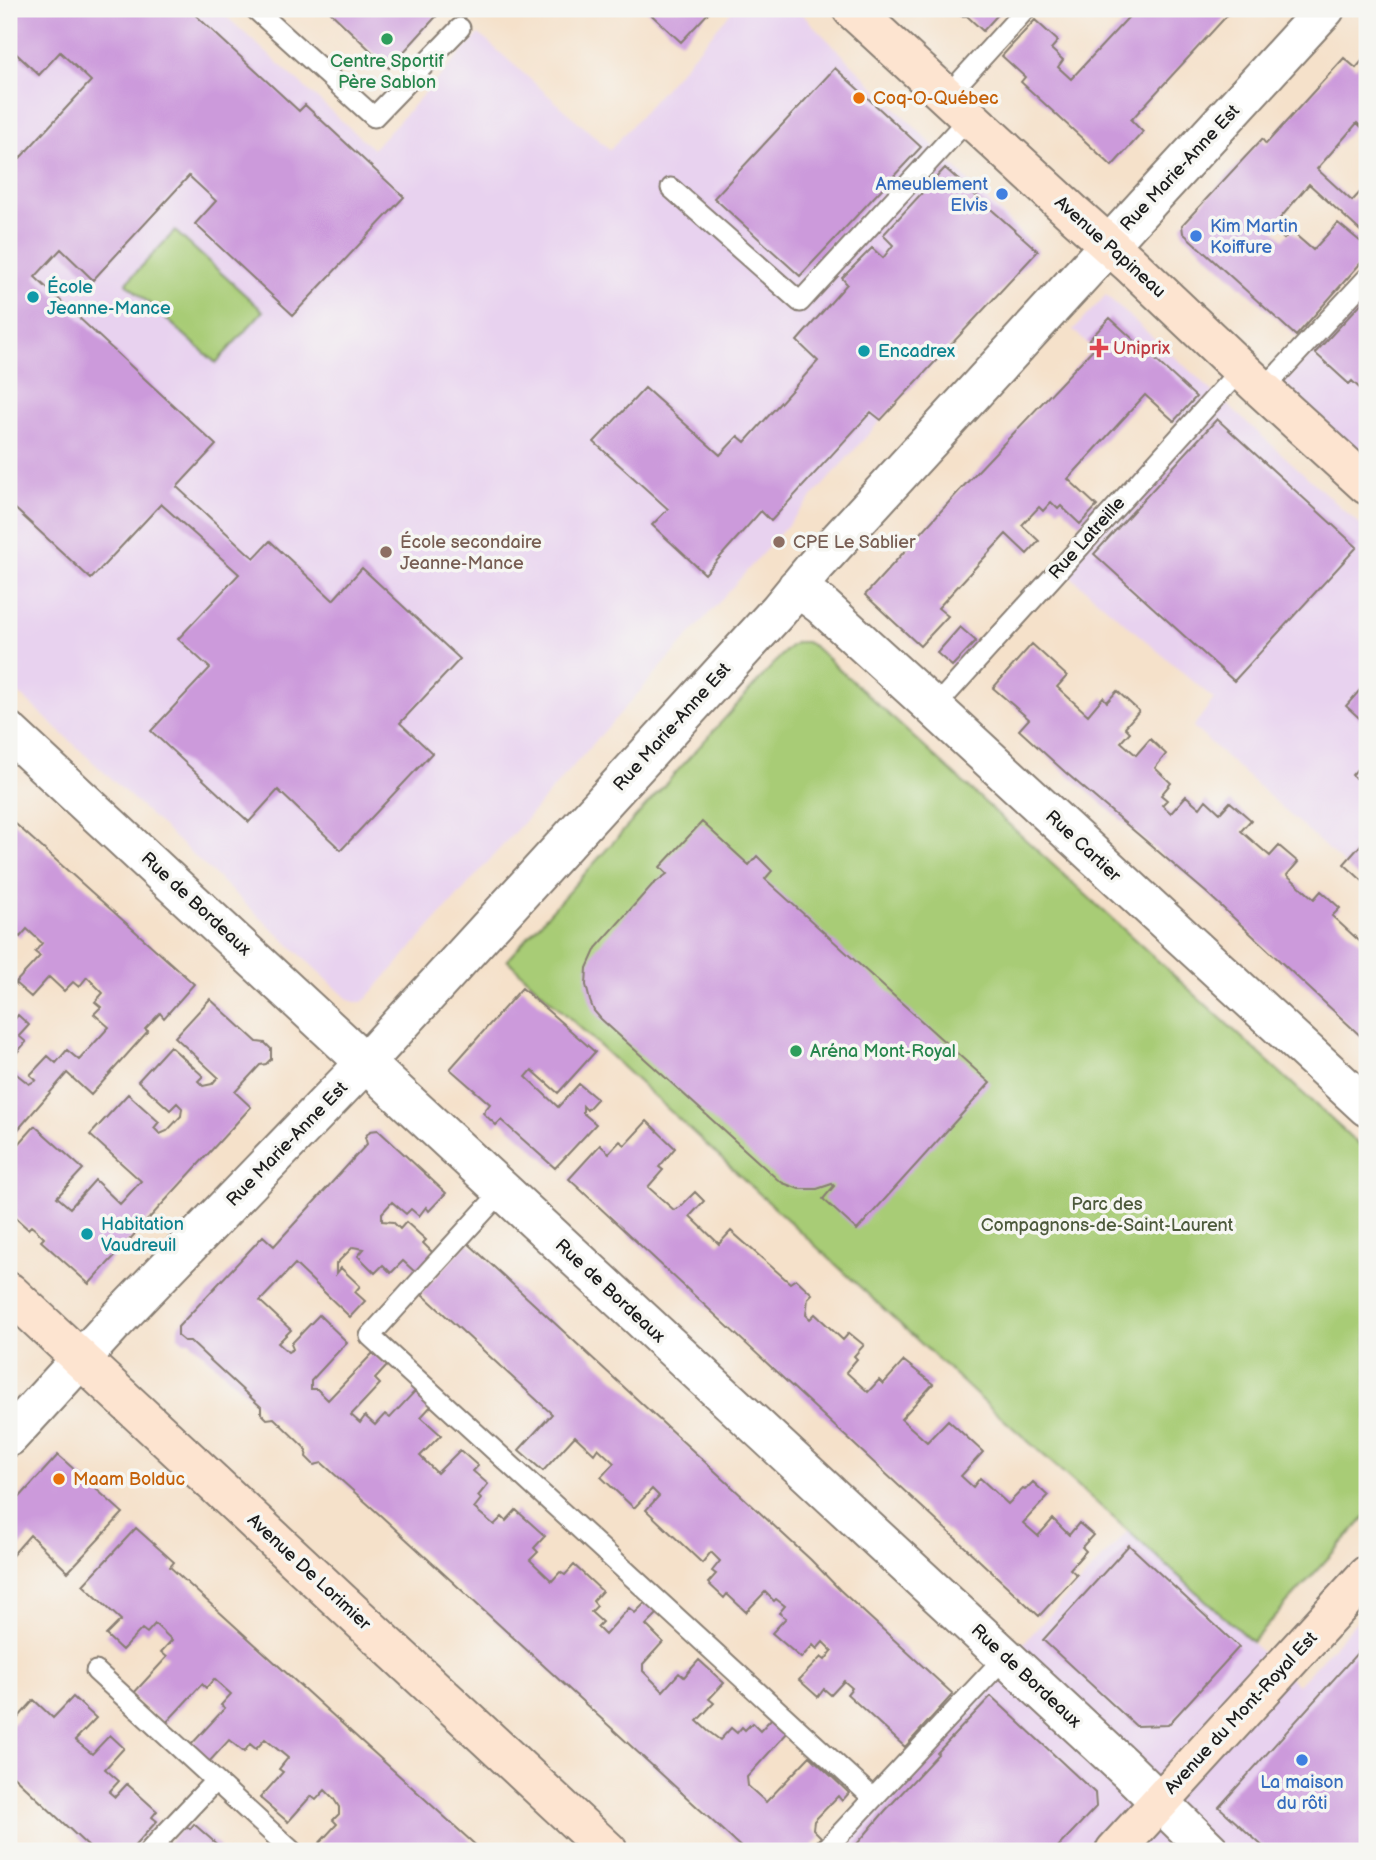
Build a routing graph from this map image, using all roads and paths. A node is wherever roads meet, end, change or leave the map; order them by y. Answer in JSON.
{"nodes":[{"id":1,"x":255,"y":9,"type":"edge"},
{"id":2,"x":852,"y":9,"type":"edge"},
{"id":3,"x":1026,"y":9,"type":"edge"},
{"id":4,"x":1325,"y":9,"type":"edge"},
{"id":5,"x":460,"y":28,"type":"dead end"},
{"id":6,"x":958,"y":107,"type":"junction"},
{"id":7,"x":671,"y":188,"type":"dead end"},
{"id":8,"x":1109,"y":244,"type":"junction"},
{"id":9,"x":1367,"y":278,"type":"edge"},
{"id":10,"x":1252,"y":379,"type":"junction"},
{"id":11,"x":1367,"y":485,"type":"edge"},
{"id":12,"x":797,"y":587,"type":"junction"},
{"id":13,"x":934,"y":708,"type":"junction"},
{"id":14,"x":9,"y":732,"type":"edge"},
{"id":15,"x":366,"y":1062,"type":"junction"},
{"id":16,"x":1367,"y":1107,"type":"edge"},
{"id":17,"x":502,"y":1191,"type":"junction"},
{"id":18,"x":9,"y":1292,"type":"edge"},
{"id":19,"x":81,"y":1359,"type":"junction"},
{"id":20,"x":9,"y":1437,"type":"edge"},
{"id":21,"x":1367,"y":1575,"type":"edge"},
{"id":22,"x":1005,"y":1657,"type":"junction"},
{"id":23,"x":96,"y":1671,"type":"dead end"},
{"id":24,"x":215,"y":1781,"type":"junction"},
{"id":25,"x":873,"y":1798,"type":"junction"},
{"id":26,"x":1159,"y":1803,"type":"junction"},
{"id":27,"x":149,"y":1851,"type":"edge"},
{"id":28,"x":292,"y":1851,"type":"edge"},
{"id":29,"x":608,"y":1851,"type":"edge"},
{"id":30,"x":824,"y":1851,"type":"edge"},
{"id":31,"x":1115,"y":1851,"type":"edge"},
{"id":32,"x":1210,"y":1851,"type":"edge"}],
"edges":[{"from":1,"to":5,"type":"lane"},
{"from":2,"to":6,"type":"main road","name":"Avenue Papineau"},
{"from":3,"to":6,"type":"lane"},
{"from":4,"to":8,"type":"street","name":"Rue Marie-Anne Est"},
{"from":6,"to":7,"type":"lane"},
{"from":6,"to":8,"type":"main road","name":"Avenue Papineau"},
{"from":8,"to":10,"type":"main road","name":"Avenue Papineau"},
{"from":8,"to":12,"type":"street","name":"Rue Marie-Anne Est"},
{"from":9,"to":10,"type":"lane","name":"Rue Latreille"},
{"from":10,"to":11,"type":"main road","name":"Avenue Papineau"},
{"from":10,"to":13,"type":"lane","name":"Rue Latreille"},
{"from":12,"to":13,"type":"street","name":"Rue Cartier"},
{"from":12,"to":15,"type":"street","name":"Rue Marie-Anne Est"},
{"from":13,"to":16,"type":"street","name":"Rue Cartier"},
{"from":14,"to":15,"type":"street","name":"Rue de Bordeaux"},
{"from":15,"to":17,"type":"street","name":"Rue de Bordeaux"},
{"from":15,"to":19,"type":"street","name":"Rue Marie-Anne Est"},
{"from":17,"to":22,"type":"street","name":"Rue de Bordeaux"},
{"from":17,"to":25,"type":"lane"},
{"from":18,"to":19,"type":"main road","name":"Avenue De Lorimier"},
{"from":19,"to":20,"type":"street","name":"Rue Marie-Anne Est"},
{"from":19,"to":29,"type":"main road","name":"Avenue De Lorimier"},
{"from":21,"to":26,"type":"main road","name":"Avenue du Mont-Royal Est"},
{"from":22,"to":25,"type":"lane"},
{"from":22,"to":26,"type":"street","name":"Rue de Bordeaux"},
{"from":23,"to":24,"type":"lane"},
{"from":24,"to":27,"type":"lane"},
{"from":24,"to":28,"type":"lane"},
{"from":25,"to":30,"type":"lane"},
{"from":26,"to":31,"type":"main road","name":"Avenue du Mont-Royal Est"},
{"from":26,"to":32,"type":"street","name":"Rue de Bordeaux"}]}
